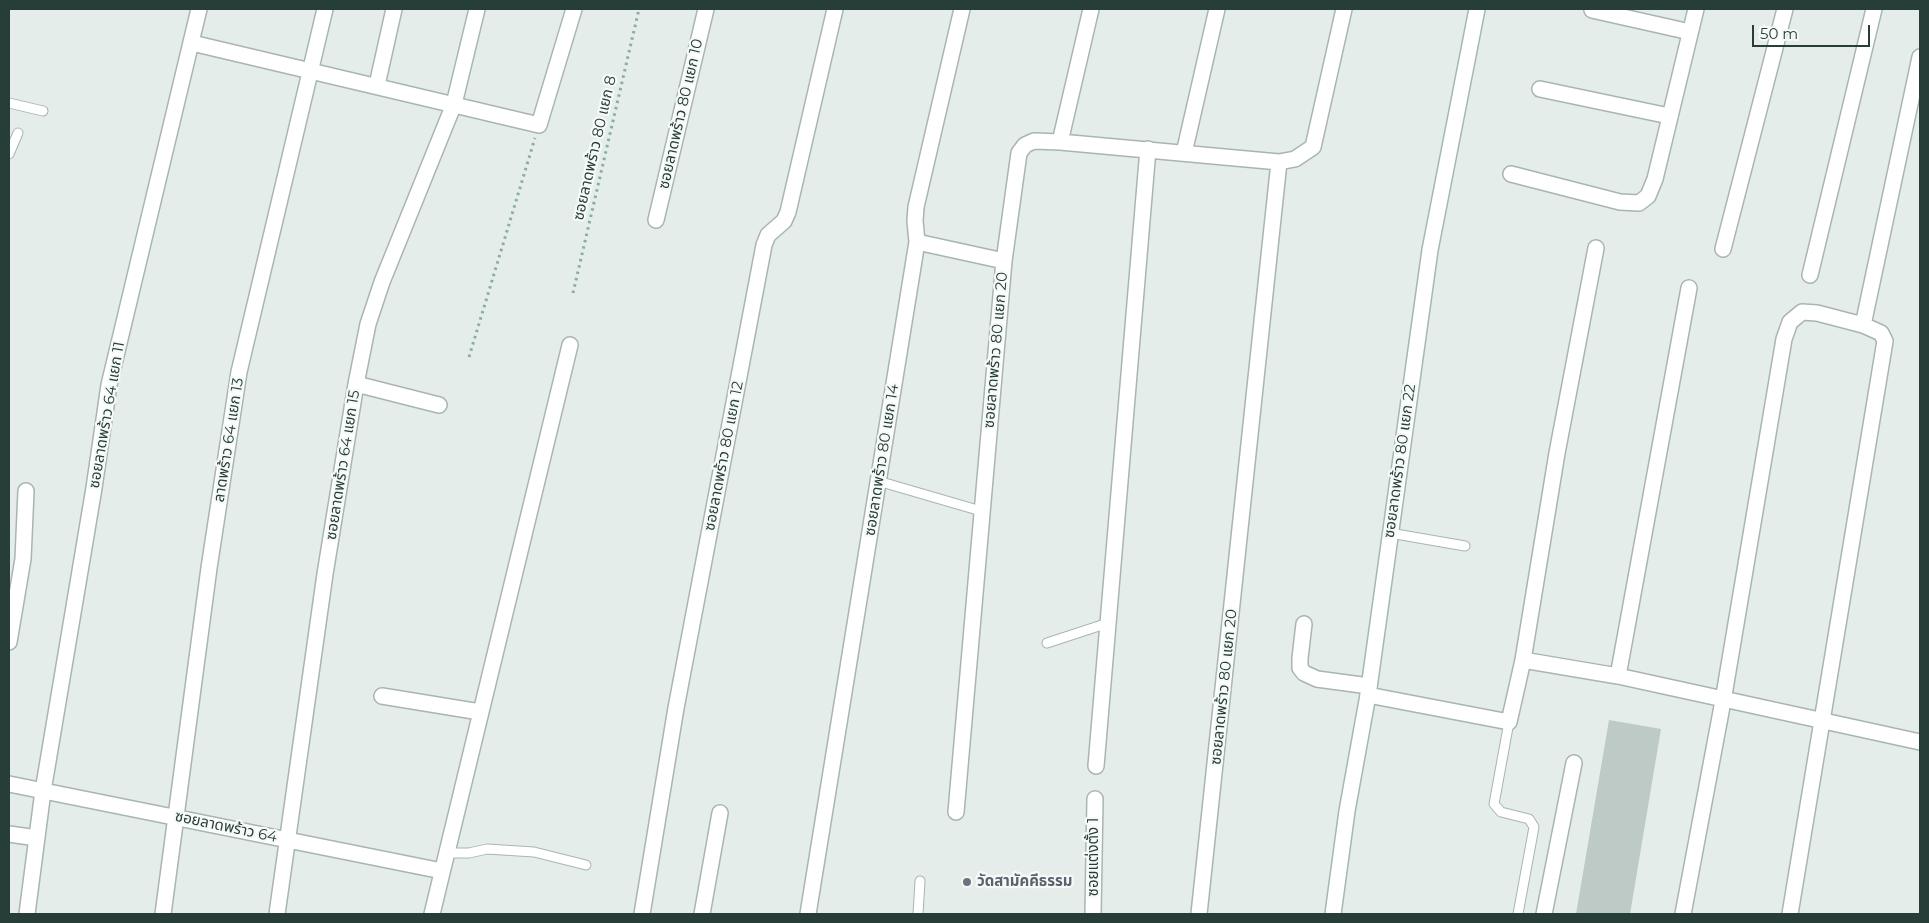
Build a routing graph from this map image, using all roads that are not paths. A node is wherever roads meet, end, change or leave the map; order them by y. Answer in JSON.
{"nodes":[{"id":1,"x":199,"y":9,"type":"edge"},
{"id":2,"x":325,"y":9,"type":"edge"},
{"id":3,"x":394,"y":9,"type":"edge"},
{"id":4,"x":477,"y":9,"type":"edge"},
{"id":5,"x":574,"y":9,"type":"edge"},
{"id":6,"x":706,"y":9,"type":"edge"},
{"id":7,"x":835,"y":9,"type":"edge"},
{"id":8,"x":962,"y":9,"type":"edge"},
{"id":9,"x":1091,"y":9,"type":"edge"},
{"id":10,"x":1217,"y":9,"type":"edge"},
{"id":11,"x":1344,"y":9,"type":"edge"},
{"id":12,"x":1477,"y":9,"type":"edge"},
{"id":13,"x":1696,"y":9,"type":"edge"},
{"id":14,"x":1785,"y":9,"type":"edge"},
{"id":15,"x":1874,"y":9,"type":"edge"},
{"id":16,"x":1592,"y":10,"type":"dead end"},
{"id":17,"x":1690,"y":32,"type":"junction"},
{"id":18,"x":192,"y":43,"type":"junction"},
{"id":19,"x":1920,"y":57,"type":"edge"},
{"id":20,"x":311,"y":70,"type":"junction"},
{"id":21,"x":377,"y":85,"type":"junction"},
{"id":22,"x":1540,"y":89,"type":"dead end"},
{"id":23,"x":9,"y":103,"type":"edge"},
{"id":24,"x":454,"y":104,"type":"junction"},
{"id":25,"x":43,"y":111,"type":"dead end"},
{"id":26,"x":1669,"y":116,"type":"junction"},
{"id":27,"x":18,"y":133,"type":"dead end"},
{"id":28,"x":1060,"y":142,"type":"junction"},
{"id":29,"x":1148,"y":149,"type":"junction"},
{"id":30,"x":1184,"y":153,"type":"junction"},
{"id":31,"x":9,"y":154,"type":"edge"},
{"id":32,"x":1279,"y":162,"type":"junction"},
{"id":33,"x":1511,"y":174,"type":"dead end"},
{"id":34,"x":656,"y":220,"type":"dead end"},
{"id":35,"x":917,"y":242,"type":"junction"},
{"id":36,"x":1596,"y":248,"type":"dead end"},
{"id":37,"x":1723,"y":249,"type":"dead end"},
{"id":38,"x":1004,"y":261,"type":"junction"},
{"id":39,"x":1810,"y":275,"type":"dead end"},
{"id":40,"x":1689,"y":288,"type":"dead end"},
{"id":41,"x":1863,"y":325,"type":"junction"},
{"id":42,"x":570,"y":346,"type":"dead end"},
{"id":43,"x":356,"y":384,"type":"junction"},
{"id":44,"x":439,"y":406,"type":"dead end"},
{"id":45,"x":878,"y":481,"type":"junction"},
{"id":46,"x":26,"y":491,"type":"dead end"},
{"id":47,"x":981,"y":511,"type":"junction"},
{"id":48,"x":1390,"y":533,"type":"junction"},
{"id":49,"x":1465,"y":546,"type":"dead end"},
{"id":50,"x":1108,"y":624,"type":"junction"},
{"id":51,"x":1304,"y":624,"type":"dead end"},
{"id":52,"x":9,"y":642,"type":"edge"},
{"id":53,"x":1047,"y":643,"type":"dead end"},
{"id":54,"x":1523,"y":660,"type":"junction"},
{"id":55,"x":1618,"y":676,"type":"junction"},
{"id":56,"x":1369,"y":690,"type":"junction"},
{"id":57,"x":382,"y":696,"type":"dead end"},
{"id":58,"x":1723,"y":701,"type":"junction"},
{"id":59,"x":480,"y":712,"type":"junction"},
{"id":60,"x":1824,"y":721,"type":"junction"},
{"id":61,"x":1509,"y":722,"type":"junction"},
{"id":62,"x":1920,"y":742,"type":"edge"},
{"id":63,"x":1574,"y":763,"type":"dead end"},
{"id":64,"x":1096,"y":766,"type":"dead end"},
{"id":65,"x":9,"y":784,"type":"edge"},
{"id":66,"x":43,"y":791,"type":"junction"},
{"id":67,"x":1095,"y":799,"type":"dead end"},
{"id":68,"x":720,"y":812,"type":"dead end"},
{"id":69,"x":956,"y":812,"type":"dead end"},
{"id":70,"x":176,"y":816,"type":"junction"},
{"id":71,"x":9,"y":834,"type":"edge"},
{"id":72,"x":37,"y":838,"type":"junction"},
{"id":73,"x":288,"y":840,"type":"junction"},
{"id":74,"x":447,"y":853,"type":"junction"},
{"id":75,"x":586,"y":865,"type":"dead end"},
{"id":76,"x":442,"y":871,"type":"junction"},
{"id":77,"x":920,"y":881,"type":"dead end"},
{"id":78,"x":27,"y":914,"type":"edge"},
{"id":79,"x":162,"y":914,"type":"edge"},
{"id":80,"x":277,"y":914,"type":"edge"},
{"id":81,"x":432,"y":914,"type":"edge"},
{"id":82,"x":642,"y":914,"type":"edge"},
{"id":83,"x":702,"y":914,"type":"edge"},
{"id":84,"x":808,"y":914,"type":"edge"},
{"id":85,"x":918,"y":914,"type":"edge"},
{"id":86,"x":1094,"y":914,"type":"edge"},
{"id":87,"x":1200,"y":914,"type":"edge"},
{"id":88,"x":1333,"y":914,"type":"edge"},
{"id":89,"x":1518,"y":914,"type":"edge"},
{"id":90,"x":1544,"y":914,"type":"edge"},
{"id":91,"x":1684,"y":914,"type":"edge"},
{"id":92,"x":1790,"y":914,"type":"edge"}],
"edges":[{"from":1,"to":18,"type":"street","name":"ซอยลาดพร้าว 64 แยก 11"},
{"from":2,"to":20,"type":"street","name":"ลาดพร้าว 64 แยก 13"},
{"from":3,"to":21,"type":"street"},
{"from":4,"to":24,"type":"street","name":"ซอยลาดพร้าว 64 แยก 15"},
{"from":5,"to":24,"type":"street"},
{"from":6,"to":34,"type":"street","name":"ซอยลาดพร้าว 80 แยก 10"},
{"from":7,"to":82,"type":"street","name":"ซอยลาดพร้าว 80 แยก 12"},
{"from":8,"to":35,"type":"street","name":"ซอยลาดพร้าว 80 แยก 14"},
{"from":9,"to":28,"type":"street"},
{"from":10,"to":30,"type":"street"},
{"from":11,"to":32,"type":"street","name":"ซอยลาดพร้าว 80 แยก 20"},
{"from":12,"to":48,"type":"street","name":"ซอยลาดพร้าว 80 แยก 22"},
{"from":13,"to":17,"type":"street"},
{"from":14,"to":37,"type":"street"},
{"from":15,"to":39,"type":"street"},
{"from":16,"to":17,"type":"street"},
{"from":17,"to":26,"type":"street"},
{"from":18,"to":20,"type":"street"},
{"from":18,"to":66,"type":"street","name":"ซอยลาดพร้าว 64 แยก 11"},
{"from":19,"to":41,"type":"street"},
{"from":20,"to":21,"type":"street"},
{"from":20,"to":70,"type":"street","name":"ลาดพร้าว 64 แยก 13"},
{"from":21,"to":24,"type":"street"},
{"from":22,"to":26,"type":"street"},
{"from":23,"to":25,"type":"lane"},
{"from":24,"to":43,"type":"street","name":"ซอยลาดพร้าว 64 แยก 15"},
{"from":26,"to":33,"type":"street"},
{"from":27,"to":31,"type":"lane"},
{"from":28,"to":29,"type":"street","name":"ซอยลาดพร้าว 80 แยก 20"},
{"from":28,"to":38,"type":"street","name":"ซอยลาดพร้าว 80 แยก 20"},
{"from":29,"to":30,"type":"street","name":"ซอยลาดพร้าว 80 แยก 20"},
{"from":29,"to":50,"type":"street"},
{"from":30,"to":32,"type":"street","name":"ซอยลาดพร้าว 80 แยก 20"},
{"from":32,"to":87,"type":"street","name":"ซอยลาดพร้าว 80 แยก 20"},
{"from":35,"to":38,"type":"street"},
{"from":35,"to":45,"type":"street","name":"ซอยลาดพร้าว 80 แยก 14"},
{"from":36,"to":54,"type":"street"},
{"from":38,"to":47,"type":"street","name":"ซอยลาดพร้าว 80 แยก 20"},
{"from":40,"to":55,"type":"street"},
{"from":41,"to":58,"type":"street"},
{"from":41,"to":60,"type":"street"},
{"from":42,"to":59,"type":"street"},
{"from":43,"to":44,"type":"street"},
{"from":43,"to":73,"type":"street","name":"ซอยลาดพร้าว 64 แยก 15"},
{"from":45,"to":47,"type":"lane"},
{"from":45,"to":84,"type":"street","name":"ซอยลาดพร้าว 80 แยก 14"},
{"from":46,"to":52,"type":"street"},
{"from":47,"to":69,"type":"street","name":"ซอยลาดพร้าว 80 แยก 20"},
{"from":48,"to":49,"type":"lane"},
{"from":48,"to":56,"type":"street","name":"ซอยลาดพร้าว 80 แยก 22"},
{"from":50,"to":53,"type":"lane"},
{"from":50,"to":64,"type":"street"},
{"from":51,"to":56,"type":"street"},
{"from":54,"to":55,"type":"street"},
{"from":54,"to":61,"type":"street"},
{"from":55,"to":58,"type":"street"},
{"from":56,"to":61,"type":"street"},
{"from":56,"to":88,"type":"street","name":"ซอยลาดพร้าว 80 แยก 22"},
{"from":57,"to":59,"type":"street"},
{"from":58,"to":60,"type":"street"},
{"from":58,"to":91,"type":"street"},
{"from":59,"to":74,"type":"street"},
{"from":60,"to":62,"type":"street"},
{"from":60,"to":92,"type":"street"},
{"from":61,"to":89,"type":"lane"},
{"from":63,"to":90,"type":"street"},
{"from":65,"to":66,"type":"street","name":"ซอยลาดพร้าว 64"},
{"from":66,"to":70,"type":"street","name":"ซอยลาดพร้าว 64"},
{"from":66,"to":72,"type":"street","name":"ซอยลาดพร้าว 64 แยก 11"},
{"from":67,"to":86,"type":"street","name":"ซอยแต่งตั้ง 1"},
{"from":68,"to":83,"type":"street"},
{"from":70,"to":73,"type":"street","name":"ซอยลาดพร้าว 64"},
{"from":70,"to":79,"type":"street","name":"ลาดพร้าว 64 แยก 13"},
{"from":71,"to":72,"type":"street"},
{"from":72,"to":78,"type":"street","name":"ซอยลาดพร้าว 64 แยก 11"},
{"from":73,"to":76,"type":"street","name":"ซอยลาดพร้าว 64"},
{"from":73,"to":80,"type":"street","name":"ซอยลาดพร้าว 64 แยก 15"},
{"from":74,"to":75,"type":"lane"},
{"from":74,"to":76,"type":"street"},
{"from":76,"to":81,"type":"street"},
{"from":77,"to":85,"type":"lane"}]}
